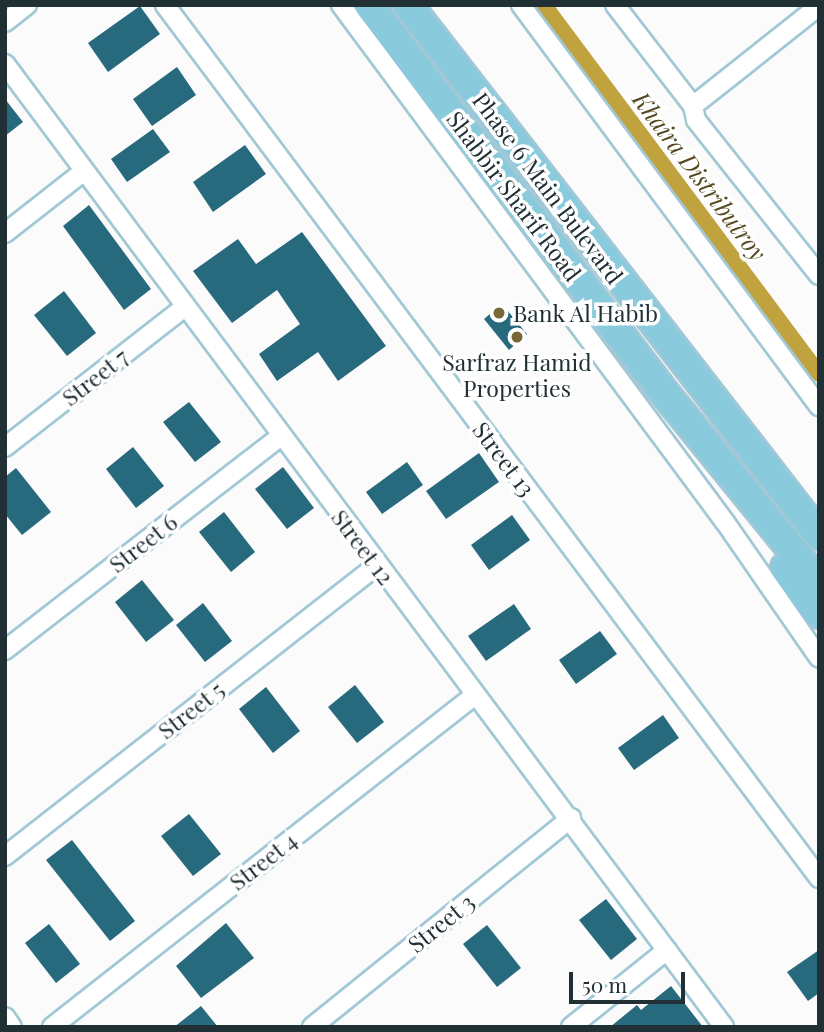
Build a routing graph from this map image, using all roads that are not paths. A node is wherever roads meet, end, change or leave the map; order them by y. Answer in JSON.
{"nodes":[{"id":1,"x":27,"y":5,"type":"edge"},
{"id":2,"x":165,"y":5,"type":"edge"},
{"id":3,"x":341,"y":5,"type":"edge"},
{"id":4,"x":369,"y":5,"type":"edge"},
{"id":5,"x":408,"y":5,"type":"edge"},
{"id":6,"x":521,"y":5,"type":"edge"},
{"id":7,"x":615,"y":5,"type":"edge"},
{"id":8,"x":819,"y":5,"type":"edge"},
{"id":9,"x":5,"y":22,"type":"edge"},
{"id":10,"x":5,"y":64,"type":"edge"},
{"id":11,"x":693,"y":106,"type":"junction"},
{"id":12,"x":84,"y":171,"type":"junction"},
{"id":13,"x":5,"y":233,"type":"edge"},
{"id":14,"x":819,"y":275,"type":"edge"},
{"id":15,"x":185,"y":307,"type":"junction"},
{"id":16,"x":659,"y":386,"type":"junction"},
{"id":17,"x":819,"y":406,"type":"edge"},
{"id":18,"x":281,"y":436,"type":"junction"},
{"id":19,"x":5,"y":447,"type":"edge"},
{"id":20,"x":819,"y":535,"type":"edge"},
{"id":21,"x":377,"y":565,"type":"junction"},
{"id":22,"x":819,"y":583,"type":"edge"},
{"id":23,"x":819,"y":614,"type":"edge"},
{"id":24,"x":5,"y":650,"type":"edge"},
{"id":25,"x":819,"y":658,"type":"edge"},
{"id":26,"x":475,"y":695,"type":"junction"},
{"id":27,"x":571,"y":818,"type":"junction"},
{"id":28,"x":5,"y":856,"type":"edge"},
{"id":29,"x":819,"y":878,"type":"edge"},
{"id":30,"x":667,"y":950,"type":"junction"},
{"id":31,"x":5,"y":1017,"type":"edge"},
{"id":32,"x":12,"y":1027,"type":"edge"},
{"id":33,"x":52,"y":1027,"type":"edge"},
{"id":34,"x":312,"y":1027,"type":"edge"},
{"id":35,"x":571,"y":1027,"type":"edge"},
{"id":36,"x":724,"y":1027,"type":"edge"}],
"edges":[{"from":1,"to":9,"type":"street"},
{"from":2,"to":29,"type":"street","name":"Street 13"},
{"from":3,"to":25,"type":"street"},
{"from":4,"to":16,"type":"main road","name":"Shabbir Sharif Road"},
{"from":5,"to":20,"type":"main road","name":"Phase 6 Main Bulevard"},
{"from":6,"to":17,"type":"street"},
{"from":7,"to":11,"type":"street"},
{"from":8,"to":11,"type":"street"},
{"from":10,"to":12,"type":"street","name":"Street 12"},
{"from":11,"to":14,"type":"street"},
{"from":12,"to":13,"type":"street"},
{"from":12,"to":15,"type":"street","name":"Street 12"},
{"from":15,"to":18,"type":"street","name":"Street 12"},
{"from":15,"to":19,"type":"street","name":"Street 7"},
{"from":16,"to":22,"type":"main road","name":"Shabbir Sharif Road"},
{"from":16,"to":23,"type":"main road"},
{"from":18,"to":21,"type":"street","name":"Street 12"},
{"from":18,"to":24,"type":"street","name":"Street 6"},
{"from":21,"to":26,"type":"street","name":"Street 12"},
{"from":21,"to":28,"type":"street","name":"Street 5"},
{"from":26,"to":27,"type":"street","name":"Street 12"},
{"from":26,"to":33,"type":"street","name":"Street 4"},
{"from":27,"to":30,"type":"street","name":"Street 12"},
{"from":27,"to":34,"type":"street","name":"Street 3"},
{"from":30,"to":35,"type":"street"},
{"from":30,"to":36,"type":"street","name":"Street 12"},
{"from":31,"to":32,"type":"street"}]}
